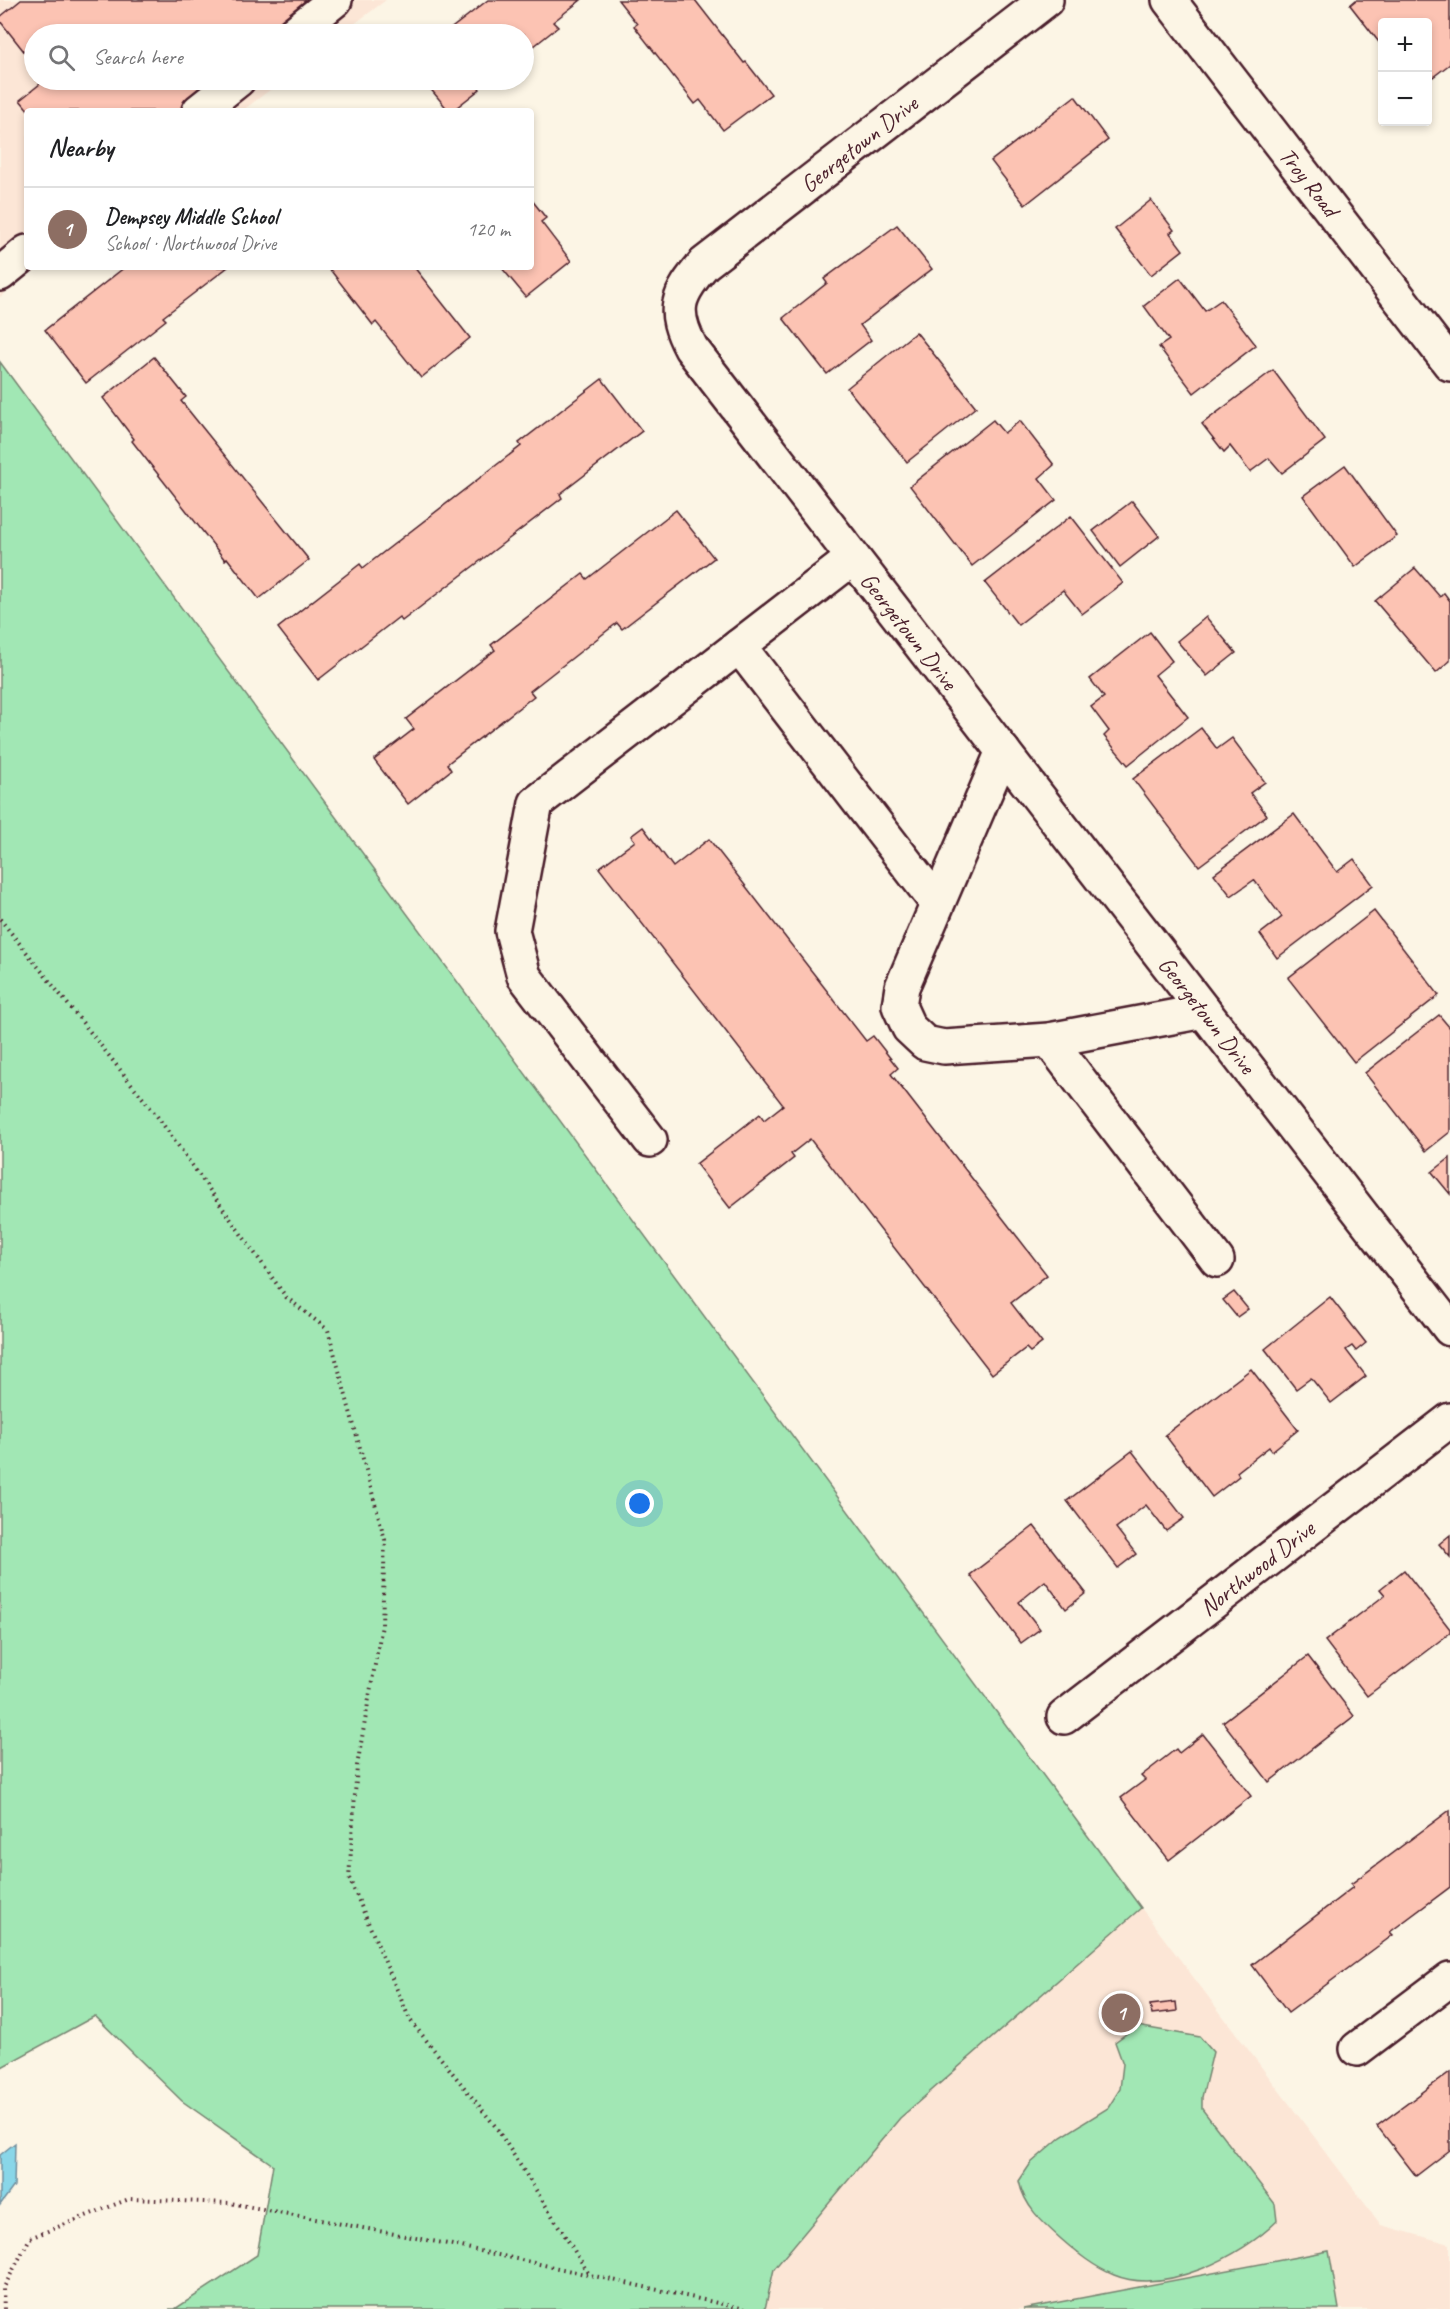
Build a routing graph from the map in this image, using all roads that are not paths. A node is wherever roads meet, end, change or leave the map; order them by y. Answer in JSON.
{"nodes":[{"id":1,"x":335,"y":0,"type":"edge"},
{"id":2,"x":1046,"y":0,"type":"edge"},
{"id":3,"x":1169,"y":0,"type":"edge"},
{"id":4,"x":305,"y":24,"type":"edge"},
{"id":5,"x":225,"y":90,"type":"edge"},
{"id":6,"x":203,"y":108,"type":"edge"},
{"id":7,"x":24,"y":254,"type":"edge"},
{"id":8,"x":0,"y":274,"type":"edge"},
{"id":9,"x":1450,"y":364,"type":"edge"},
{"id":10,"x":853,"y":558,"type":"junction"},
{"id":11,"x":740,"y":646,"type":"junction"},
{"id":12,"x":1003,"y":751,"type":"junction"},
{"id":13,"x":937,"y":903,"type":"junction"},
{"id":14,"x":1204,"y":1011,"type":"junction"},
{"id":15,"x":1049,"y":1040,"type":"junction"},
{"id":16,"x":650,"y":1140,"type":"dead end"},
{"id":17,"x":1217,"y":1260,"type":"dead end"},
{"id":18,"x":1450,"y":1329,"type":"edge"},
{"id":19,"x":1450,"y":1420,"type":"edge"},
{"id":20,"x":1064,"y":1717,"type":"dead end"},
{"id":21,"x":1450,"y":1980,"type":"edge"},
{"id":22,"x":1357,"y":2049,"type":"dead end"}],
"edges":[{"from":1,"to":4,"type":"street"},
{"from":2,"to":10,"type":"street","name":"Georgetown Drive"},
{"from":3,"to":9,"type":"street","name":"Troy Road"},
{"from":5,"to":6,"type":"street"},
{"from":7,"to":8,"type":"street"},
{"from":10,"to":11,"type":"street"},
{"from":10,"to":12,"type":"street","name":"Georgetown Drive"},
{"from":11,"to":13,"type":"street"},
{"from":11,"to":16,"type":"street"},
{"from":12,"to":13,"type":"street"},
{"from":12,"to":14,"type":"street","name":"Georgetown Drive"},
{"from":13,"to":15,"type":"street"},
{"from":14,"to":15,"type":"street"},
{"from":14,"to":18,"type":"street","name":"Georgetown Drive"},
{"from":15,"to":17,"type":"street"},
{"from":19,"to":20,"type":"street","name":"Northwood Drive"},
{"from":21,"to":22,"type":"street"}]}
